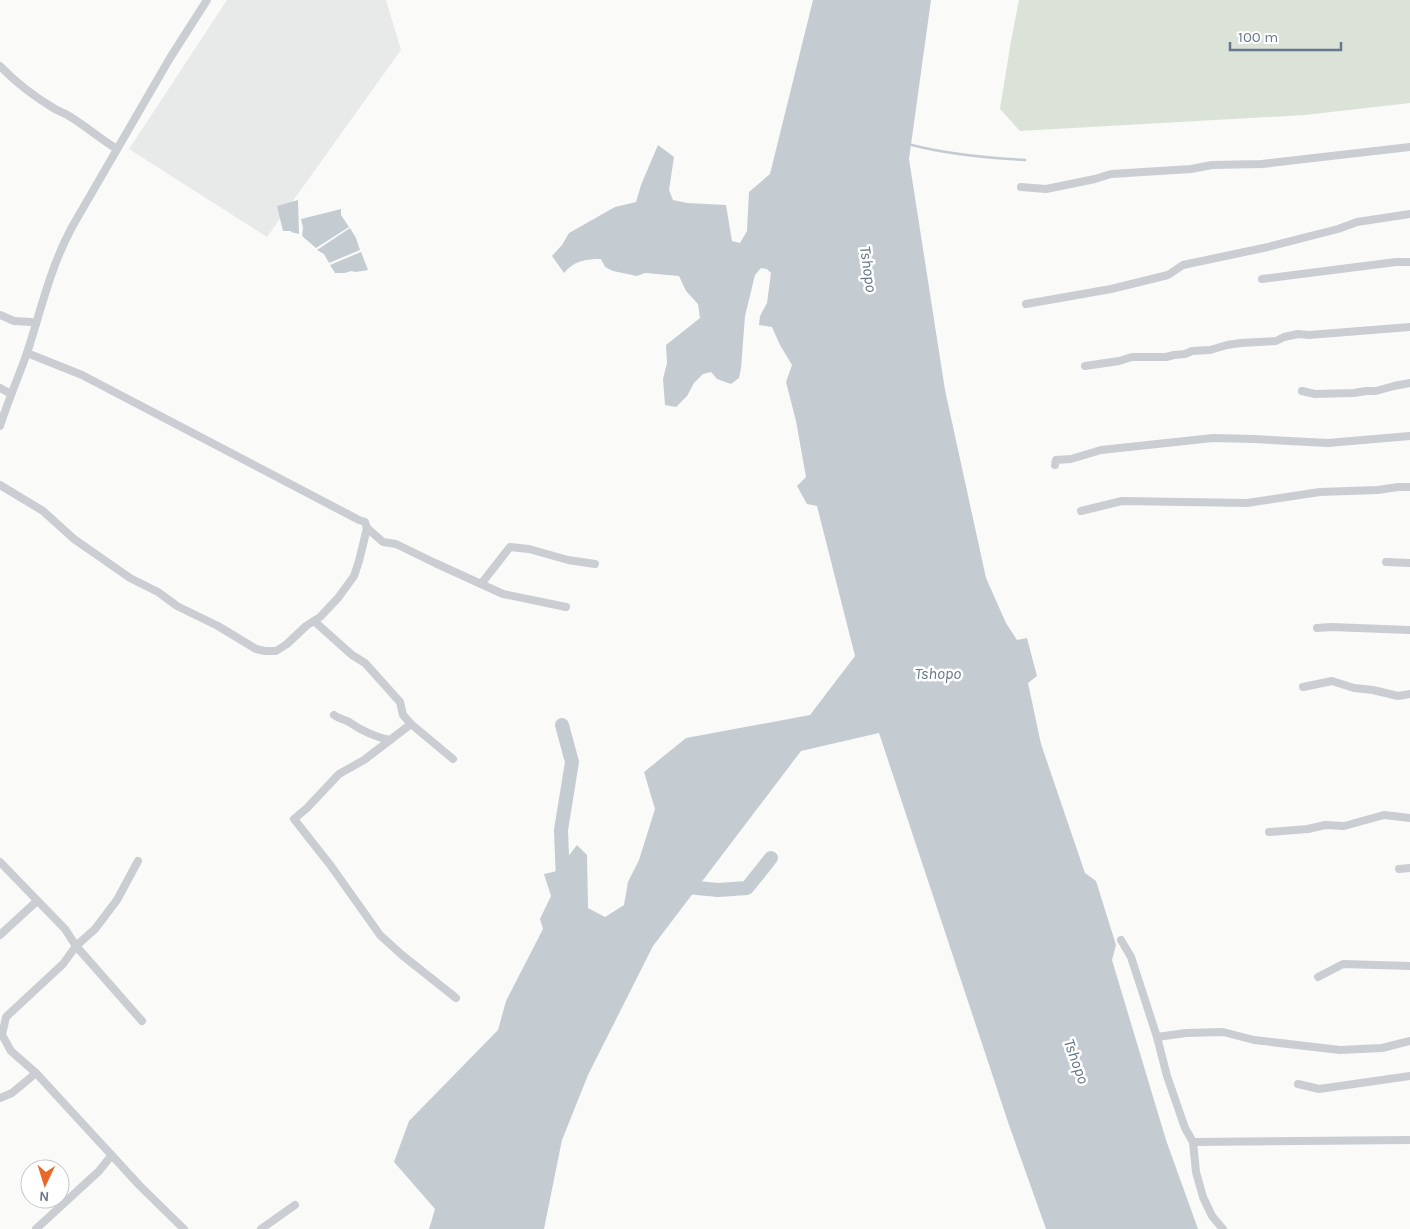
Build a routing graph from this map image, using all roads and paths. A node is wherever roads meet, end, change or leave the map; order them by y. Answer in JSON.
{"nodes":[{"id":1,"x":207,"y":0,"type":"edge"},
{"id":2,"x":0,"y":66,"type":"edge"},
{"id":3,"x":1410,"y":147,"type":"edge"},
{"id":4,"x":117,"y":149,"type":"junction"},
{"id":5,"x":1021,"y":187,"type":"dead end"},
{"id":6,"x":1410,"y":214,"type":"edge"},
{"id":7,"x":1410,"y":262,"type":"edge"},
{"id":8,"x":1262,"y":279,"type":"dead end"},
{"id":9,"x":1026,"y":304,"type":"dead end"},
{"id":10,"x":0,"y":316,"type":"edge"},
{"id":11,"x":36,"y":324,"type":"junction"},
{"id":12,"x":1410,"y":327,"type":"edge"},
{"id":13,"x":27,"y":353,"type":"junction"},
{"id":14,"x":1086,"y":366,"type":"dead end"},
{"id":15,"x":1410,"y":383,"type":"edge"},
{"id":16,"x":0,"y":388,"type":"edge"},
{"id":17,"x":1302,"y":391,"type":"dead end"},
{"id":18,"x":12,"y":394,"type":"junction"},
{"id":19,"x":0,"y":426,"type":"edge"},
{"id":20,"x":1410,"y":436,"type":"edge"},
{"id":21,"x":1055,"y":465,"type":"dead end"},
{"id":22,"x":0,"y":485,"type":"edge"},
{"id":23,"x":1410,"y":487,"type":"edge"},
{"id":24,"x":1080,"y":511,"type":"dead end"},
{"id":25,"x":367,"y":528,"type":"junction"},
{"id":26,"x":1386,"y":562,"type":"dead end"},
{"id":27,"x":1410,"y":563,"type":"edge"},
{"id":28,"x":595,"y":564,"type":"dead end"},
{"id":29,"x":481,"y":584,"type":"junction"},
{"id":30,"x":566,"y":607,"type":"dead end"},
{"id":31,"x":314,"y":621,"type":"junction"},
{"id":32,"x":1317,"y":628,"type":"dead end"},
{"id":33,"x":1410,"y":630,"type":"edge"},
{"id":34,"x":1303,"y":687,"type":"dead end"},
{"id":35,"x":1410,"y":694,"type":"edge"},
{"id":36,"x":334,"y":715,"type":"dead end"},
{"id":37,"x":411,"y":724,"type":"junction"},
{"id":38,"x":390,"y":740,"type":"junction"},
{"id":39,"x":453,"y":759,"type":"dead end"},
{"id":40,"x":1410,"y":818,"type":"edge"},
{"id":41,"x":1269,"y":832,"type":"dead end"},
{"id":42,"x":138,"y":861,"type":"dead end"},
{"id":43,"x":0,"y":862,"type":"edge"},
{"id":44,"x":1399,"y":868,"type":"dead end"},
{"id":45,"x":1410,"y":868,"type":"edge"},
{"id":46,"x":37,"y":901,"type":"junction"},
{"id":47,"x":0,"y":935,"type":"edge"},
{"id":48,"x":1121,"y":940,"type":"dead end"},
{"id":49,"x":76,"y":946,"type":"junction"},
{"id":50,"x":1410,"y":966,"type":"edge"},
{"id":51,"x":1318,"y":977,"type":"dead end"},
{"id":52,"x":456,"y":998,"type":"dead end"},
{"id":53,"x":142,"y":1020,"type":"dead end"},
{"id":54,"x":1157,"y":1037,"type":"junction"},
{"id":55,"x":1410,"y":1041,"type":"edge"},
{"id":56,"x":36,"y":1073,"type":"junction"},
{"id":57,"x":1410,"y":1076,"type":"edge"},
{"id":58,"x":1298,"y":1084,"type":"dead end"},
{"id":59,"x":0,"y":1098,"type":"edge"},
{"id":60,"x":1410,"y":1140,"type":"edge"},
{"id":61,"x":1193,"y":1142,"type":"junction"},
{"id":62,"x":111,"y":1156,"type":"junction"},
{"id":63,"x":295,"y":1206,"type":"dead end"},
{"id":64,"x":36,"y":1229,"type":"edge"},
{"id":65,"x":184,"y":1229,"type":"edge"},
{"id":66,"x":261,"y":1229,"type":"edge"},
{"id":67,"x":1223,"y":1229,"type":"edge"}],
"edges":[{"from":1,"to":4,"type":"street"},
{"from":2,"to":4,"type":"street"},
{"from":3,"to":5,"type":"street"},
{"from":4,"to":11,"type":"street"},
{"from":6,"to":9,"type":"street"},
{"from":7,"to":8,"type":"street"},
{"from":10,"to":11,"type":"street"},
{"from":11,"to":13,"type":"street"},
{"from":12,"to":14,"type":"street"},
{"from":13,"to":18,"type":"street"},
{"from":13,"to":25,"type":"street"},
{"from":15,"to":17,"type":"street"},
{"from":16,"to":18,"type":"street"},
{"from":18,"to":19,"type":"street"},
{"from":20,"to":21,"type":"street"},
{"from":22,"to":31,"type":"street"},
{"from":23,"to":24,"type":"street"},
{"from":25,"to":29,"type":"street"},
{"from":25,"to":31,"type":"street"},
{"from":26,"to":27,"type":"street"},
{"from":28,"to":29,"type":"street"},
{"from":29,"to":30,"type":"street"},
{"from":31,"to":37,"type":"street"},
{"from":32,"to":33,"type":"street"},
{"from":34,"to":35,"type":"street"},
{"from":36,"to":38,"type":"street"},
{"from":37,"to":38,"type":"street"},
{"from":37,"to":39,"type":"street"},
{"from":38,"to":52,"type":"street"},
{"from":40,"to":41,"type":"street"},
{"from":42,"to":49,"type":"street"},
{"from":43,"to":46,"type":"street"},
{"from":44,"to":45,"type":"street"},
{"from":46,"to":47,"type":"street"},
{"from":46,"to":49,"type":"street"},
{"from":48,"to":54,"type":"street"},
{"from":49,"to":53,"type":"street"},
{"from":49,"to":56,"type":"street"},
{"from":50,"to":51,"type":"street"},
{"from":54,"to":55,"type":"street"},
{"from":54,"to":61,"type":"street"},
{"from":56,"to":59,"type":"street"},
{"from":56,"to":62,"type":"street"},
{"from":57,"to":58,"type":"street"},
{"from":60,"to":61,"type":"street"},
{"from":61,"to":67,"type":"street"},
{"from":62,"to":64,"type":"street"},
{"from":62,"to":65,"type":"street"},
{"from":63,"to":66,"type":"street"}]}
